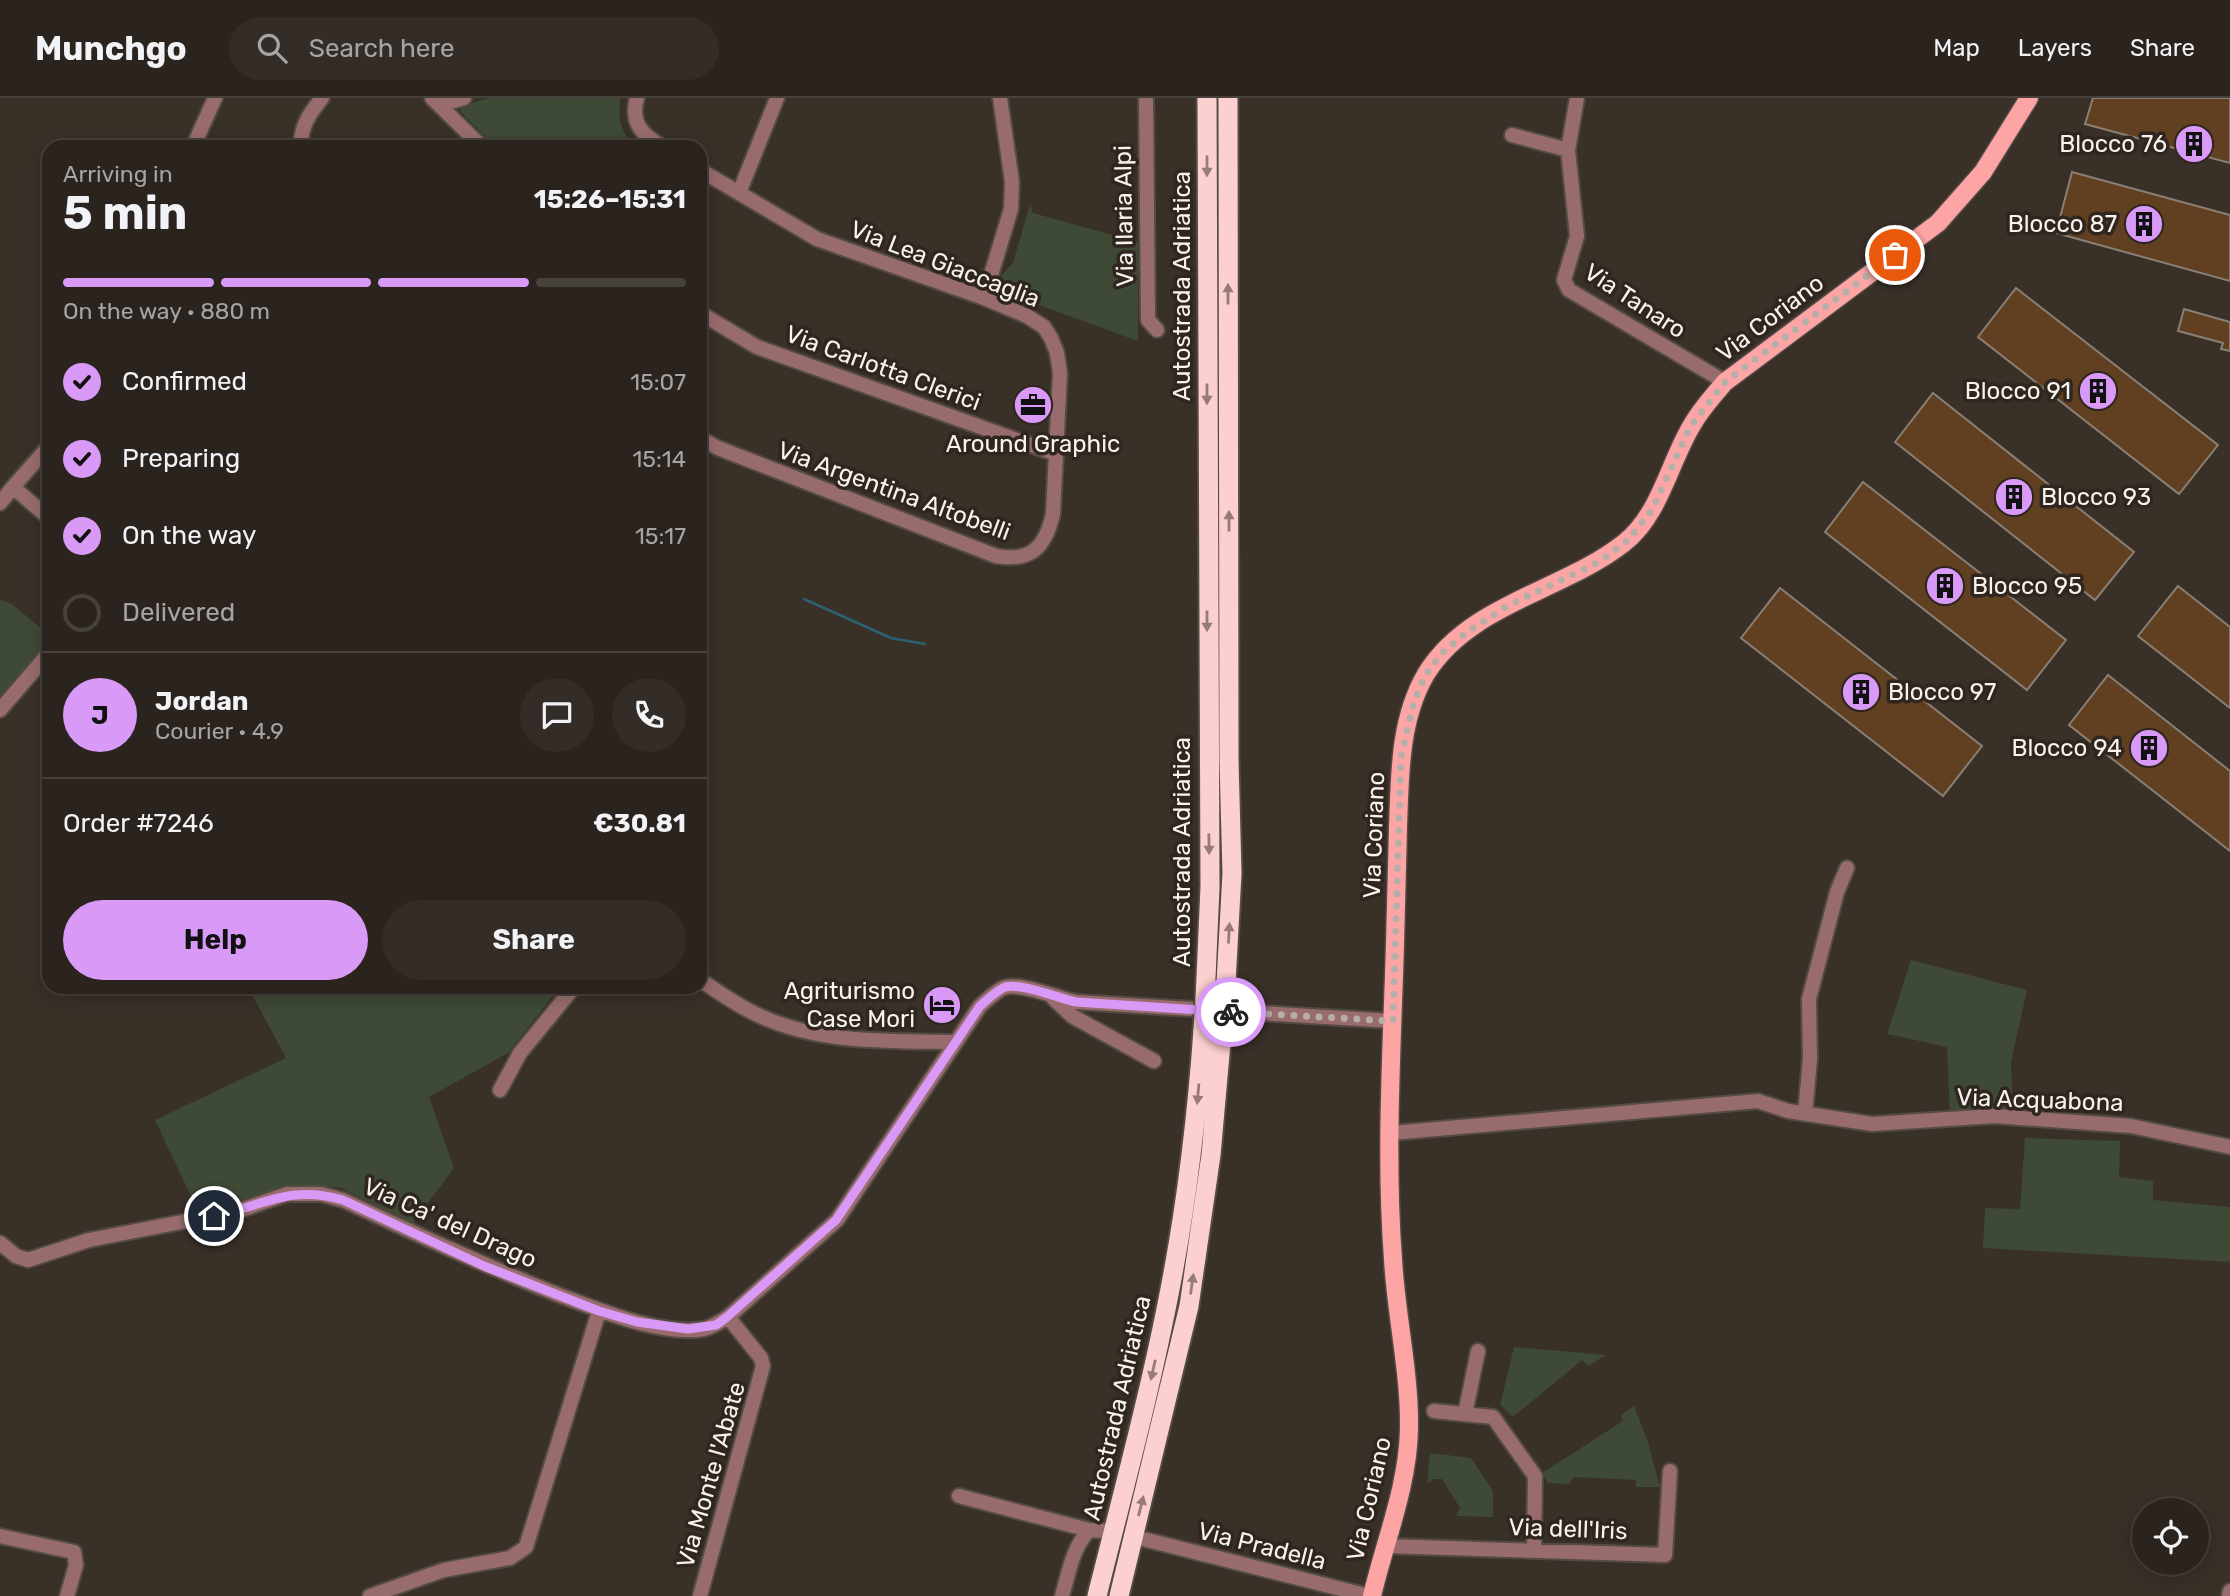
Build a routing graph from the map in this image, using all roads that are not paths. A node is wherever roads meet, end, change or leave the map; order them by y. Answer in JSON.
{"nodes":[{"id":1,"x":215,"y":98,"type":"edge"},
{"id":2,"x":322,"y":98,"type":"edge"},
{"id":3,"x":464,"y":98,"type":"edge"},
{"id":4,"x":637,"y":98,"type":"edge"},
{"id":5,"x":777,"y":98,"type":"edge"},
{"id":6,"x":1000,"y":98,"type":"edge"},
{"id":7,"x":1146,"y":98,"type":"edge"},
{"id":8,"x":1207,"y":98,"type":"edge"},
{"id":9,"x":1228,"y":98,"type":"edge"},
{"id":10,"x":1577,"y":98,"type":"edge"},
{"id":11,"x":2029,"y":98,"type":"edge"},
{"id":12,"x":436,"y":101,"type":"edge"},
{"id":13,"x":1512,"y":135,"type":"dead end"},
{"id":14,"x":196,"y":140,"type":"edge"},
{"id":15,"x":301,"y":140,"type":"edge"},
{"id":16,"x":475,"y":140,"type":"edge"},
{"id":17,"x":652,"y":140,"type":"edge"},
{"id":18,"x":1568,"y":150,"type":"junction"},
{"id":19,"x":707,"y":174,"type":"edge"},
{"id":20,"x":738,"y":193,"type":"junction"},
{"id":21,"x":984,"y":298,"type":"junction"},
{"id":22,"x":707,"y":317,"type":"edge"},
{"id":23,"x":1157,"y":330,"type":"dead end"},
{"id":24,"x":1725,"y":382,"type":"junction"},
{"id":25,"x":707,"y":442,"type":"edge"},
{"id":26,"x":42,"y":454,"type":"edge"},
{"id":27,"x":1056,"y":454,"type":"junction"},
{"id":28,"x":13,"y":487,"type":"junction"},
{"id":29,"x":0,"y":503,"type":"edge"},
{"id":30,"x":42,"y":512,"type":"edge"},
{"id":31,"x":1052,"y":514,"type":"joint"},
{"id":32,"x":42,"y":661,"type":"edge"},
{"id":33,"x":0,"y":710,"type":"edge"},
{"id":34,"x":1847,"y":869,"type":"dead end"},
{"id":35,"x":707,"y":984,"type":"edge"},
{"id":36,"x":568,"y":994,"type":"edge"},
{"id":37,"x":1052,"y":997,"type":"junction"},
{"id":38,"x":1215,"y":1000,"type":"junction"},
{"id":39,"x":1393,"y":1021,"type":"junction"},
{"id":40,"x":1213,"y":1031,"type":"junction"},
{"id":41,"x":956,"y":1042,"type":"junction"},
{"id":42,"x":1154,"y":1061,"type":"dead end"},
{"id":43,"x":500,"y":1090,"type":"dead end"},
{"id":44,"x":1805,"y":1114,"type":"junction"},
{"id":45,"x":1391,"y":1133,"type":"junction"},
{"id":46,"x":2230,"y":1147,"type":"edge"},
{"id":47,"x":0,"y":1243,"type":"edge"},
{"id":48,"x":599,"y":1311,"type":"junction"},
{"id":49,"x":727,"y":1317,"type":"junction"},
{"id":50,"x":1478,"y":1351,"type":"dead end"},
{"id":51,"x":1434,"y":1411,"type":"dead end"},
{"id":52,"x":1465,"y":1414,"type":"junction"},
{"id":53,"x":1670,"y":1471,"type":"dead end"},
{"id":54,"x":959,"y":1496,"type":"dead end"},
{"id":55,"x":1090,"y":1530,"type":"junction"},
{"id":56,"x":1106,"y":1531,"type":"dead end"},
{"id":57,"x":0,"y":1536,"type":"edge"},
{"id":58,"x":1143,"y":1539,"type":"dead end"},
{"id":59,"x":1385,"y":1546,"type":"junction"},
{"id":60,"x":1534,"y":1551,"type":"junction"},
{"id":61,"x":67,"y":1596,"type":"edge"},
{"id":62,"x":370,"y":1596,"type":"edge"},
{"id":63,"x":700,"y":1596,"type":"edge"},
{"id":64,"x":1062,"y":1596,"type":"edge"},
{"id":65,"x":1097,"y":1596,"type":"edge"},
{"id":66,"x":1119,"y":1596,"type":"edge"},
{"id":67,"x":1370,"y":1596,"type":"edge"}],
"edges":[{"from":1,"to":14,"type":"street"},
{"from":2,"to":15,"type":"street"},
{"from":3,"to":12,"type":"street"},
{"from":4,"to":17,"type":"street"},
{"from":5,"to":20,"type":"street"},
{"from":6,"to":21,"type":"street"},
{"from":7,"to":23,"type":"street","name":"Via Ilaria Alpi"},
{"from":8,"to":38,"type":"highway","name":"Autostrada Adriatica","one_way":true},
{"from":38,"to":9,"type":"highway","name":"Autostrada Adriatica","one_way":true},
{"from":10,"to":18,"type":"street","name":"Via Tanaro"},
{"from":11,"to":24,"type":"main road","name":"Via Coriano"},
{"from":12,"to":16,"type":"street"},
{"from":13,"to":18,"type":"street"},
{"from":18,"to":24,"type":"street","name":"Via Tanaro"},
{"from":19,"to":20,"type":"street","name":"Via Lea Giaccaglia"},
{"from":20,"to":21,"type":"street","name":"Via Lea Giaccaglia"},
{"from":21,"to":27,"type":"street","name":"Via Lea Giaccaglia"},
{"from":22,"to":27,"type":"street","name":"Via Carlotta Clerici"},
{"from":24,"to":39,"type":"main road","name":"Via Coriano"},
{"from":25,"to":31,"type":"street","name":"Via Argentina Altobelli"},
{"from":26,"to":28,"type":"street"},
{"from":27,"to":31,"type":"street","name":"Via Lea Giaccaglia"},
{"from":28,"to":29,"type":"street"},
{"from":28,"to":30,"type":"street"},
{"from":32,"to":33,"type":"street"},
{"from":34,"to":44,"type":"street"},
{"from":35,"to":41,"type":"street"},
{"from":36,"to":43,"type":"street"},
{"from":37,"to":39,"type":"street"},
{"from":37,"to":41,"type":"street"},
{"from":37,"to":42,"type":"street"},
{"from":38,"to":40,"type":"highway","name":"Autostrada Adriatica","bridge":true},
{"from":39,"to":45,"type":"main road","name":"Via Coriano"},
{"from":40,"to":65,"type":"highway","name":"Autostrada Adriatica","one_way":true},
{"from":66,"to":40,"type":"highway","name":"Autostrada Adriatica","one_way":true},
{"from":41,"to":49,"type":"street"},
{"from":44,"to":45,"type":"street","name":"Via Acquabona"},
{"from":44,"to":46,"type":"street","name":"Via Acquabona"},
{"from":45,"to":59,"type":"main road","name":"Via Coriano"},
{"from":47,"to":48,"type":"street","name":"Via Ca' del Drago"},
{"from":48,"to":49,"type":"street","name":"Via Ca' del Drago"},
{"from":48,"to":62,"type":"street"},
{"from":49,"to":63,"type":"street","name":"Via Monte l'Abate"},
{"from":50,"to":52,"type":"street"},
{"from":51,"to":52,"type":"street"},
{"from":52,"to":60,"type":"street"},
{"from":53,"to":60,"type":"street","name":"Via dell'Iris"},
{"from":54,"to":55,"type":"street"},
{"from":55,"to":56,"type":"street"},
{"from":55,"to":64,"type":"street"},
{"from":57,"to":61,"type":"street"},
{"from":58,"to":67,"type":"street","name":"Via Pradella"},
{"from":59,"to":60,"type":"street","name":"Via dell'Iris"},
{"from":59,"to":67,"type":"main road","name":"Via Coriano"}]}
